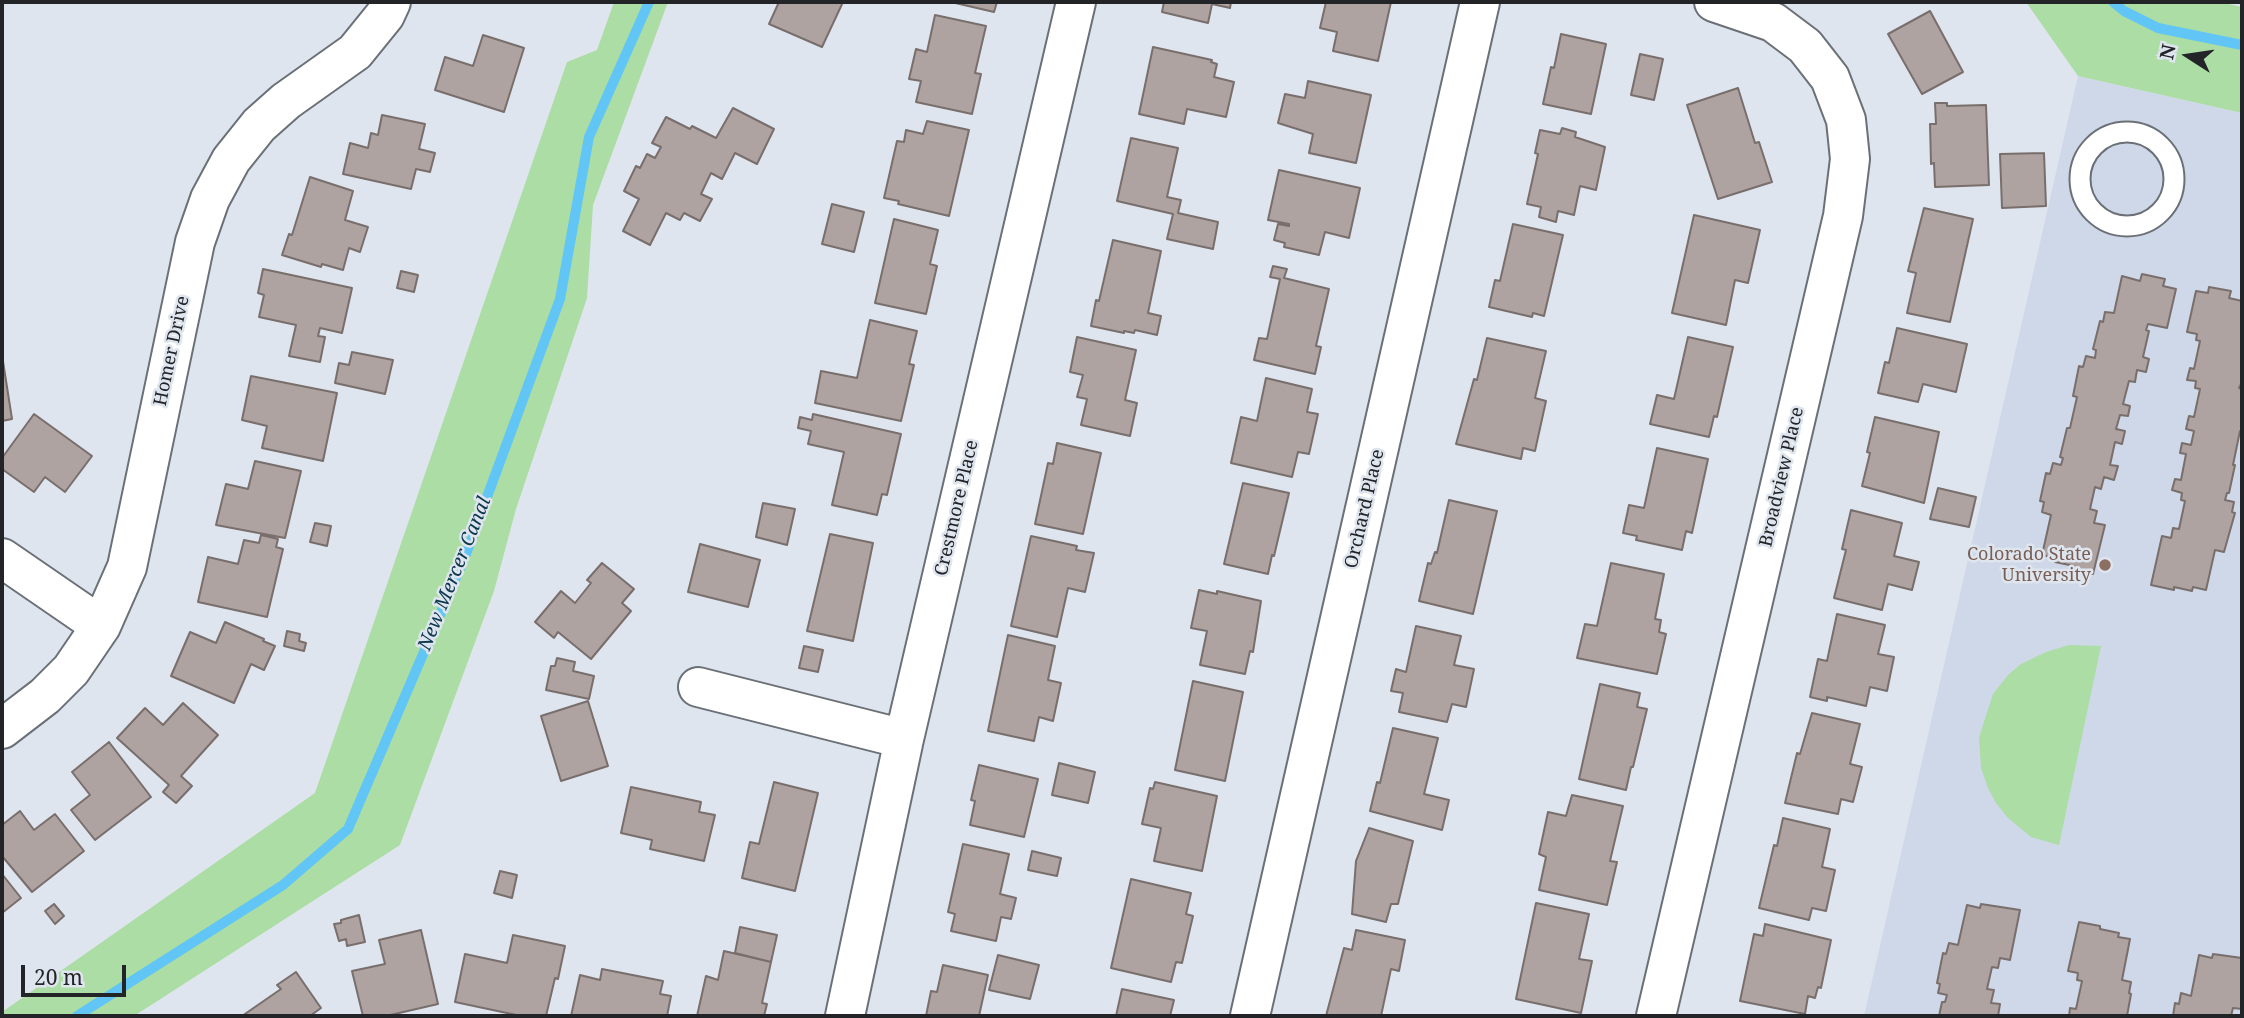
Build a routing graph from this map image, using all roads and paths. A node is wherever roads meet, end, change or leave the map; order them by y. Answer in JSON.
{"nodes":[{"id":1,"x":391,"y":2,"type":"edge"},
{"id":2,"x":1076,"y":2,"type":"edge"},
{"id":3,"x":1480,"y":2,"type":"edge"},
{"id":4,"x":1714,"y":2,"type":"edge"},
{"id":5,"x":2132,"y":226,"type":"joint"},
{"id":6,"x":2,"y":558,"type":"edge"},
{"id":7,"x":101,"y":626,"type":"junction"},
{"id":8,"x":698,"y":687,"type":"dead end"},
{"id":9,"x":2,"y":729,"type":"edge"},
{"id":10,"x":904,"y":739,"type":"junction"},
{"id":11,"x":845,"y":1016,"type":"edge"},
{"id":12,"x":1250,"y":1016,"type":"edge"},
{"id":13,"x":1656,"y":1016,"type":"edge"}],
"edges":[{"from":1,"to":7,"type":"street","name":"Homer Drive"},
{"from":2,"to":10,"type":"street","name":"Crestmore Place"},
{"from":3,"to":12,"type":"street","name":"Orchard Place"},
{"from":4,"to":13,"type":"street","name":"Broadview Place"},
{"from":5,"to":5,"type":"lane"},
{"from":6,"to":7,"type":"street"},
{"from":7,"to":9,"type":"street","name":"Homer Drive"},
{"from":8,"to":10,"type":"street"},
{"from":10,"to":11,"type":"street","name":"Crestmore Place"}]}
